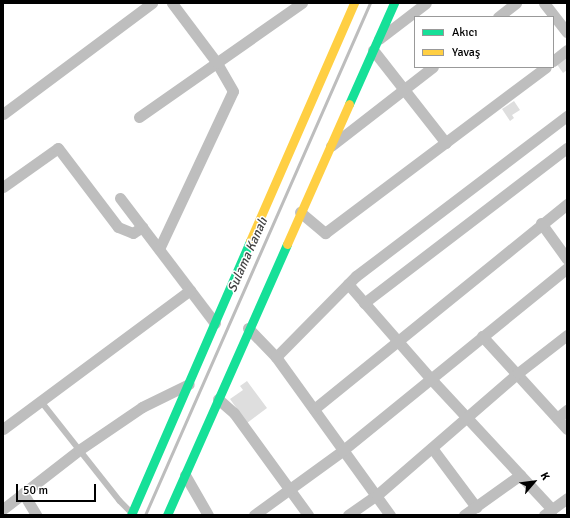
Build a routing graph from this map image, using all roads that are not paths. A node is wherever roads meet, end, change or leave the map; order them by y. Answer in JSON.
{"nodes":[{"id":1,"x":152,"y":3,"type":"edge"},
{"id":2,"x":172,"y":3,"type":"edge"},
{"id":3,"x":302,"y":3,"type":"edge"},
{"id":4,"x":354,"y":3,"type":"edge"},
{"id":5,"x":394,"y":3,"type":"edge"},
{"id":6,"x":426,"y":3,"type":"edge"},
{"id":7,"x":516,"y":3,"type":"edge"},
{"id":8,"x":544,"y":3,"type":"edge"},
{"id":9,"x":499,"y":16,"type":"edge"},
{"id":10,"x":567,"y":32,"type":"edge"},
{"id":11,"x":375,"y":46,"type":"junction"},
{"id":12,"x":567,"y":50,"type":"edge"},
{"id":13,"x":554,"y":60,"type":"edge"},
{"id":14,"x":217,"y":63,"type":"junction"},
{"id":15,"x":432,"y":68,"type":"edge"},
{"id":16,"x":545,"y":68,"type":"edge"},
{"id":17,"x":405,"y":89,"type":"junction"},
{"id":18,"x":3,"y":114,"type":"edge"},
{"id":19,"x":567,"y":116,"type":"edge"},
{"id":20,"x":139,"y":117,"type":"dead end"},
{"id":21,"x":446,"y":143,"type":"junction"},
{"id":22,"x":330,"y":146,"type":"junction"},
{"id":23,"x":567,"y":148,"type":"edge"},
{"id":24,"x":3,"y":187,"type":"edge"},
{"id":25,"x":120,"y":198,"type":"dead end"},
{"id":26,"x":567,"y":204,"type":"edge"},
{"id":27,"x":300,"y":212,"type":"junction"},
{"id":28,"x":541,"y":223,"type":"junction"},
{"id":29,"x":142,"y":227,"type":"junction"},
{"id":30,"x":159,"y":249,"type":"junction"},
{"id":31,"x":567,"y":259,"type":"edge"},
{"id":32,"x":567,"y":268,"type":"edge"},
{"id":33,"x":348,"y":284,"type":"junction"},
{"id":34,"x":190,"y":290,"type":"junction"},
{"id":35,"x":364,"y":303,"type":"junction"},
{"id":36,"x":215,"y":323,"type":"junction"},
{"id":37,"x":248,"y":328,"type":"junction"},
{"id":38,"x":567,"y":335,"type":"edge"},
{"id":39,"x":482,"y":336,"type":"junction"},
{"id":40,"x":398,"y":341,"type":"junction"},
{"id":41,"x":276,"y":357,"type":"junction"},
{"id":42,"x":518,"y":373,"type":"junction"},
{"id":43,"x":430,"y":379,"type":"junction"},
{"id":44,"x":189,"y":384,"type":"junction"},
{"id":45,"x":218,"y":399,"type":"junction"},
{"id":46,"x":41,"y":400,"type":"junction"},
{"id":47,"x":314,"y":409,"type":"junction"},
{"id":48,"x":567,"y":410,"type":"edge"},
{"id":49,"x":468,"y":417,"type":"junction"},
{"id":50,"x":557,"y":418,"type":"junction"},
{"id":51,"x":3,"y":429,"type":"edge"},
{"id":52,"x":567,"y":429,"type":"edge"},
{"id":53,"x":432,"y":448,"type":"junction"},
{"id":54,"x":79,"y":450,"type":"junction"},
{"id":55,"x":342,"y":452,"type":"junction"},
{"id":56,"x":185,"y":475,"type":"junction"},
{"id":57,"x":520,"y":475,"type":"junction"},
{"id":58,"x":290,"y":489,"type":"junction"},
{"id":59,"x":23,"y":493,"type":"junction"},
{"id":60,"x":377,"y":495,"type":"junction"},
{"id":61,"x":567,"y":498,"type":"edge"},
{"id":62,"x":476,"y":507,"type":"junction"},
{"id":63,"x":3,"y":509,"type":"edge"},
{"id":64,"x":548,"y":512,"type":"edge"},
{"id":65,"x":131,"y":514,"type":"edge"},
{"id":66,"x":36,"y":515,"type":"edge"},
{"id":67,"x":167,"y":515,"type":"edge"},
{"id":68,"x":208,"y":515,"type":"edge"},
{"id":69,"x":254,"y":515,"type":"edge"},
{"id":70,"x":308,"y":515,"type":"edge"},
{"id":71,"x":348,"y":515,"type":"edge"},
{"id":72,"x":390,"y":515,"type":"edge"},
{"id":73,"x":464,"y":515,"type":"edge"}],
"edges":[{"from":1,"to":18,"type":"street"},
{"from":2,"to":14,"type":"street"},
{"from":3,"to":14,"type":"street"},
{"from":4,"to":36,"type":"street"},
{"from":5,"to":11,"type":"street"},
{"from":6,"to":11,"type":"street"},
{"from":7,"to":9,"type":"street"},
{"from":8,"to":10,"type":"street"},
{"from":11,"to":17,"type":"street"},
{"from":11,"to":22,"type":"street"},
{"from":12,"to":13,"type":"street"},
{"from":14,"to":20,"type":"street"},
{"from":14,"to":30,"type":"street"},
{"from":15,"to":17,"type":"street"},
{"from":16,"to":21,"type":"street"},
{"from":17,"to":21,"type":"street"},
{"from":17,"to":22,"type":"street"},
{"from":19,"to":33,"type":"street"},
{"from":21,"to":27,"type":"street"},
{"from":22,"to":27,"type":"street"},
{"from":23,"to":35,"type":"street"},
{"from":24,"to":29,"type":"street"},
{"from":25,"to":29,"type":"street"},
{"from":26,"to":28,"type":"street"},
{"from":27,"to":37,"type":"street"},
{"from":28,"to":31,"type":"street"},
{"from":28,"to":40,"type":"street"},
{"from":29,"to":30,"type":"street"},
{"from":30,"to":34,"type":"street"},
{"from":32,"to":39,"type":"street"},
{"from":33,"to":35,"type":"street"},
{"from":33,"to":41,"type":"street"},
{"from":34,"to":36,"type":"street"},
{"from":34,"to":46,"type":"street"},
{"from":35,"to":40,"type":"street"},
{"from":36,"to":44,"type":"street"},
{"from":37,"to":41,"type":"street"},
{"from":37,"to":45,"type":"street"},
{"from":38,"to":42,"type":"street"},
{"from":39,"to":42,"type":"street"},
{"from":39,"to":43,"type":"street"},
{"from":40,"to":43,"type":"street"},
{"from":40,"to":47,"type":"street"},
{"from":41,"to":47,"type":"street"},
{"from":42,"to":49,"type":"street"},
{"from":42,"to":50,"type":"street"},
{"from":43,"to":49,"type":"street"},
{"from":43,"to":55,"type":"street"},
{"from":44,"to":54,"type":"street"},
{"from":44,"to":65,"type":"street"},
{"from":45,"to":56,"type":"street"},
{"from":45,"to":58,"type":"street"},
{"from":46,"to":51,"type":"street"},
{"from":46,"to":54,"type":"lane"},
{"from":47,"to":55,"type":"street"},
{"from":48,"to":50,"type":"street"},
{"from":49,"to":53,"type":"street"},
{"from":49,"to":57,"type":"street"},
{"from":50,"to":52,"type":"street"},
{"from":53,"to":60,"type":"street"},
{"from":53,"to":62,"type":"street"},
{"from":54,"to":59,"type":"street"},
{"from":54,"to":65,"type":"lane"},
{"from":55,"to":58,"type":"street"},
{"from":55,"to":60,"type":"street"},
{"from":56,"to":67,"type":"street"},
{"from":56,"to":68,"type":"street"},
{"from":57,"to":62,"type":"street"},
{"from":57,"to":64,"type":"street"},
{"from":58,"to":69,"type":"street"},
{"from":58,"to":70,"type":"street"},
{"from":59,"to":63,"type":"street"},
{"from":59,"to":66,"type":"street"},
{"from":60,"to":71,"type":"street"},
{"from":60,"to":72,"type":"street"},
{"from":61,"to":64,"type":"street"},
{"from":62,"to":73,"type":"street"}]}
